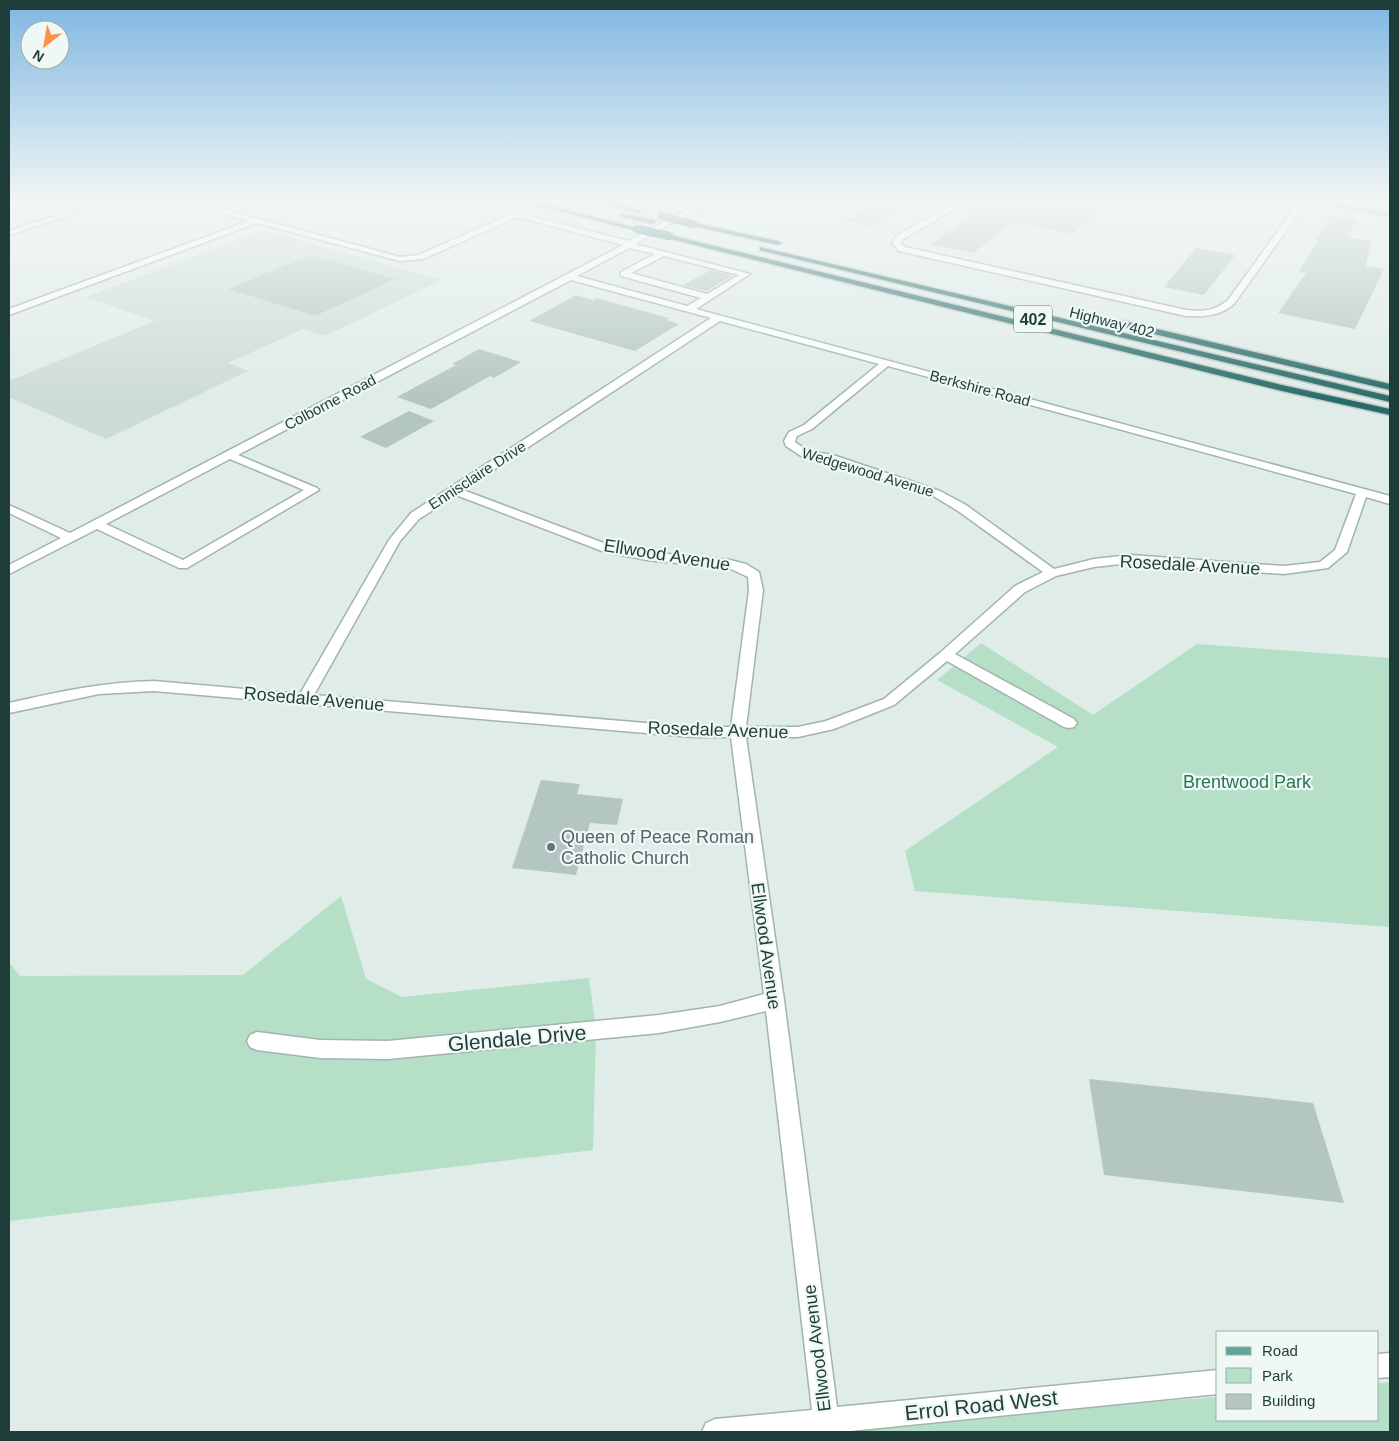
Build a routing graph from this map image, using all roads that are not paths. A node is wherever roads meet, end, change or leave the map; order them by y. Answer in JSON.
{"nodes":[{"id":1,"x":133,"y":266,"type":"edge"},
{"id":2,"x":589,"y":266,"type":"edge"},
{"id":3,"x":639,"y":266,"type":"edge"},
{"id":4,"x":713,"y":266,"type":"edge"},
{"id":5,"x":805,"y":266,"type":"edge"},
{"id":6,"x":813,"y":266,"type":"edge"},
{"id":7,"x":818,"y":266,"type":"edge"},
{"id":8,"x":877,"y":266,"type":"edge"},
{"id":9,"x":974,"y":266,"type":"edge"},
{"id":10,"x":1255,"y":266,"type":"edge"},
{"id":11,"x":885,"y":268,"type":"dead end"},
{"id":12,"x":570,"y":277,"type":"junction"},
{"id":13,"x":708,"y":297,"type":"junction"},
{"id":14,"x":688,"y":309,"type":"junction"},
{"id":15,"x":9,"y":312,"type":"edge"},
{"id":16,"x":719,"y":317,"type":"junction"},
{"id":17,"x":1114,"y":322,"type":"dead end"},
{"id":18,"x":1210,"y":344,"type":"junction"},
{"id":19,"x":886,"y":363,"type":"junction"},
{"id":20,"x":1390,"y":382,"type":"edge"},
{"id":21,"x":1390,"y":387,"type":"edge"},
{"id":22,"x":1282,"y":388,"type":"junction"},
{"id":23,"x":1390,"y":399,"type":"edge"},
{"id":24,"x":1390,"y":405,"type":"edge"},
{"id":25,"x":1390,"y":412,"type":"edge"},
{"id":26,"x":1390,"y":416,"type":"edge"},
{"id":27,"x":229,"y":455,"type":"junction"},
{"id":28,"x":454,"y":490,"type":"junction"},
{"id":29,"x":1362,"y":493,"type":"junction"},
{"id":30,"x":1390,"y":500,"type":"edge"},
{"id":31,"x":9,"y":509,"type":"edge"},
{"id":32,"x":97,"y":524,"type":"junction"},
{"id":33,"x":70,"y":538,"type":"junction"},
{"id":34,"x":9,"y":570,"type":"edge"},
{"id":35,"x":1052,"y":573,"type":"junction"},
{"id":36,"x":946,"y":655,"type":"junction"},
{"id":37,"x":305,"y":698,"type":"junction"},
{"id":38,"x":9,"y":708,"type":"edge"},
{"id":39,"x":1069,"y":723,"type":"dead end"},
{"id":40,"x":738,"y":733,"type":"junction"},
{"id":41,"x":774,"y":1000,"type":"junction"},
{"id":42,"x":257,"y":1041,"type":"dead end"},
{"id":43,"x":1216,"y":1382,"type":"edge"},
{"id":44,"x":826,"y":1421,"type":"junction"},
{"id":45,"x":715,"y":1432,"type":"edge"}],
"edges":[{"from":1,"to":15,"type":"street"},
{"from":2,"to":12,"type":"street","name":"Colborne Road"},
{"from":3,"to":13,"type":"street"},
{"from":4,"to":13,"type":"street"},
{"from":5,"to":22,"type":"highway"},
{"from":6,"to":24,"type":"highway","name":"Highway 402","number":"402"},
{"from":7,"to":23,"type":"highway"},
{"from":8,"to":11,"type":"highway","bridge":true},
{"from":9,"to":10,"type":"street"},
{"from":12,"to":14,"type":"street","name":"Berkshire Road"},
{"from":12,"to":27,"type":"street","name":"Colborne Road"},
{"from":13,"to":14,"type":"street"},
{"from":14,"to":16,"type":"street","name":"Berkshire Road"},
{"from":16,"to":19,"type":"street","name":"Berkshire Road"},
{"from":16,"to":28,"type":"street","name":"Ennisclaire Drive"},
{"from":17,"to":18,"type":"highway","name":"Highway 402"},
{"from":18,"to":20,"type":"highway"},
{"from":18,"to":21,"type":"highway","name":"Highway 402"},
{"from":19,"to":29,"type":"street","name":"Berkshire Road"},
{"from":19,"to":35,"type":"street","name":"Wedgewood Avenue"},
{"from":22,"to":25,"type":"highway"},
{"from":22,"to":26,"type":"highway"},
{"from":27,"to":32,"type":"street","name":"Colborne Road"},
{"from":27,"to":32,"type":"street"},
{"from":28,"to":37,"type":"street","name":"Ennisclaire Drive"},
{"from":28,"to":40,"type":"street","name":"Ellwood Avenue"},
{"from":29,"to":30,"type":"street","name":"Berkshire Road"},
{"from":29,"to":35,"type":"street","name":"Rosedale Avenue"},
{"from":31,"to":33,"type":"street"},
{"from":32,"to":33,"type":"street","name":"Colborne Road"},
{"from":33,"to":34,"type":"street","name":"Colborne Road"},
{"from":35,"to":36,"type":"street","name":"Rosedale Avenue"},
{"from":36,"to":39,"type":"street"},
{"from":36,"to":40,"type":"street","name":"Rosedale Avenue"},
{"from":37,"to":38,"type":"street","name":"Rosedale Avenue"},
{"from":37,"to":40,"type":"street","name":"Rosedale Avenue"},
{"from":40,"to":41,"type":"street","name":"Ellwood Avenue"},
{"from":41,"to":42,"type":"street","name":"Glendale Drive"},
{"from":41,"to":44,"type":"street","name":"Ellwood Avenue"},
{"from":43,"to":44,"type":"street","name":"Errol Road West"},
{"from":44,"to":45,"type":"street","name":"Errol Road West"}]}
